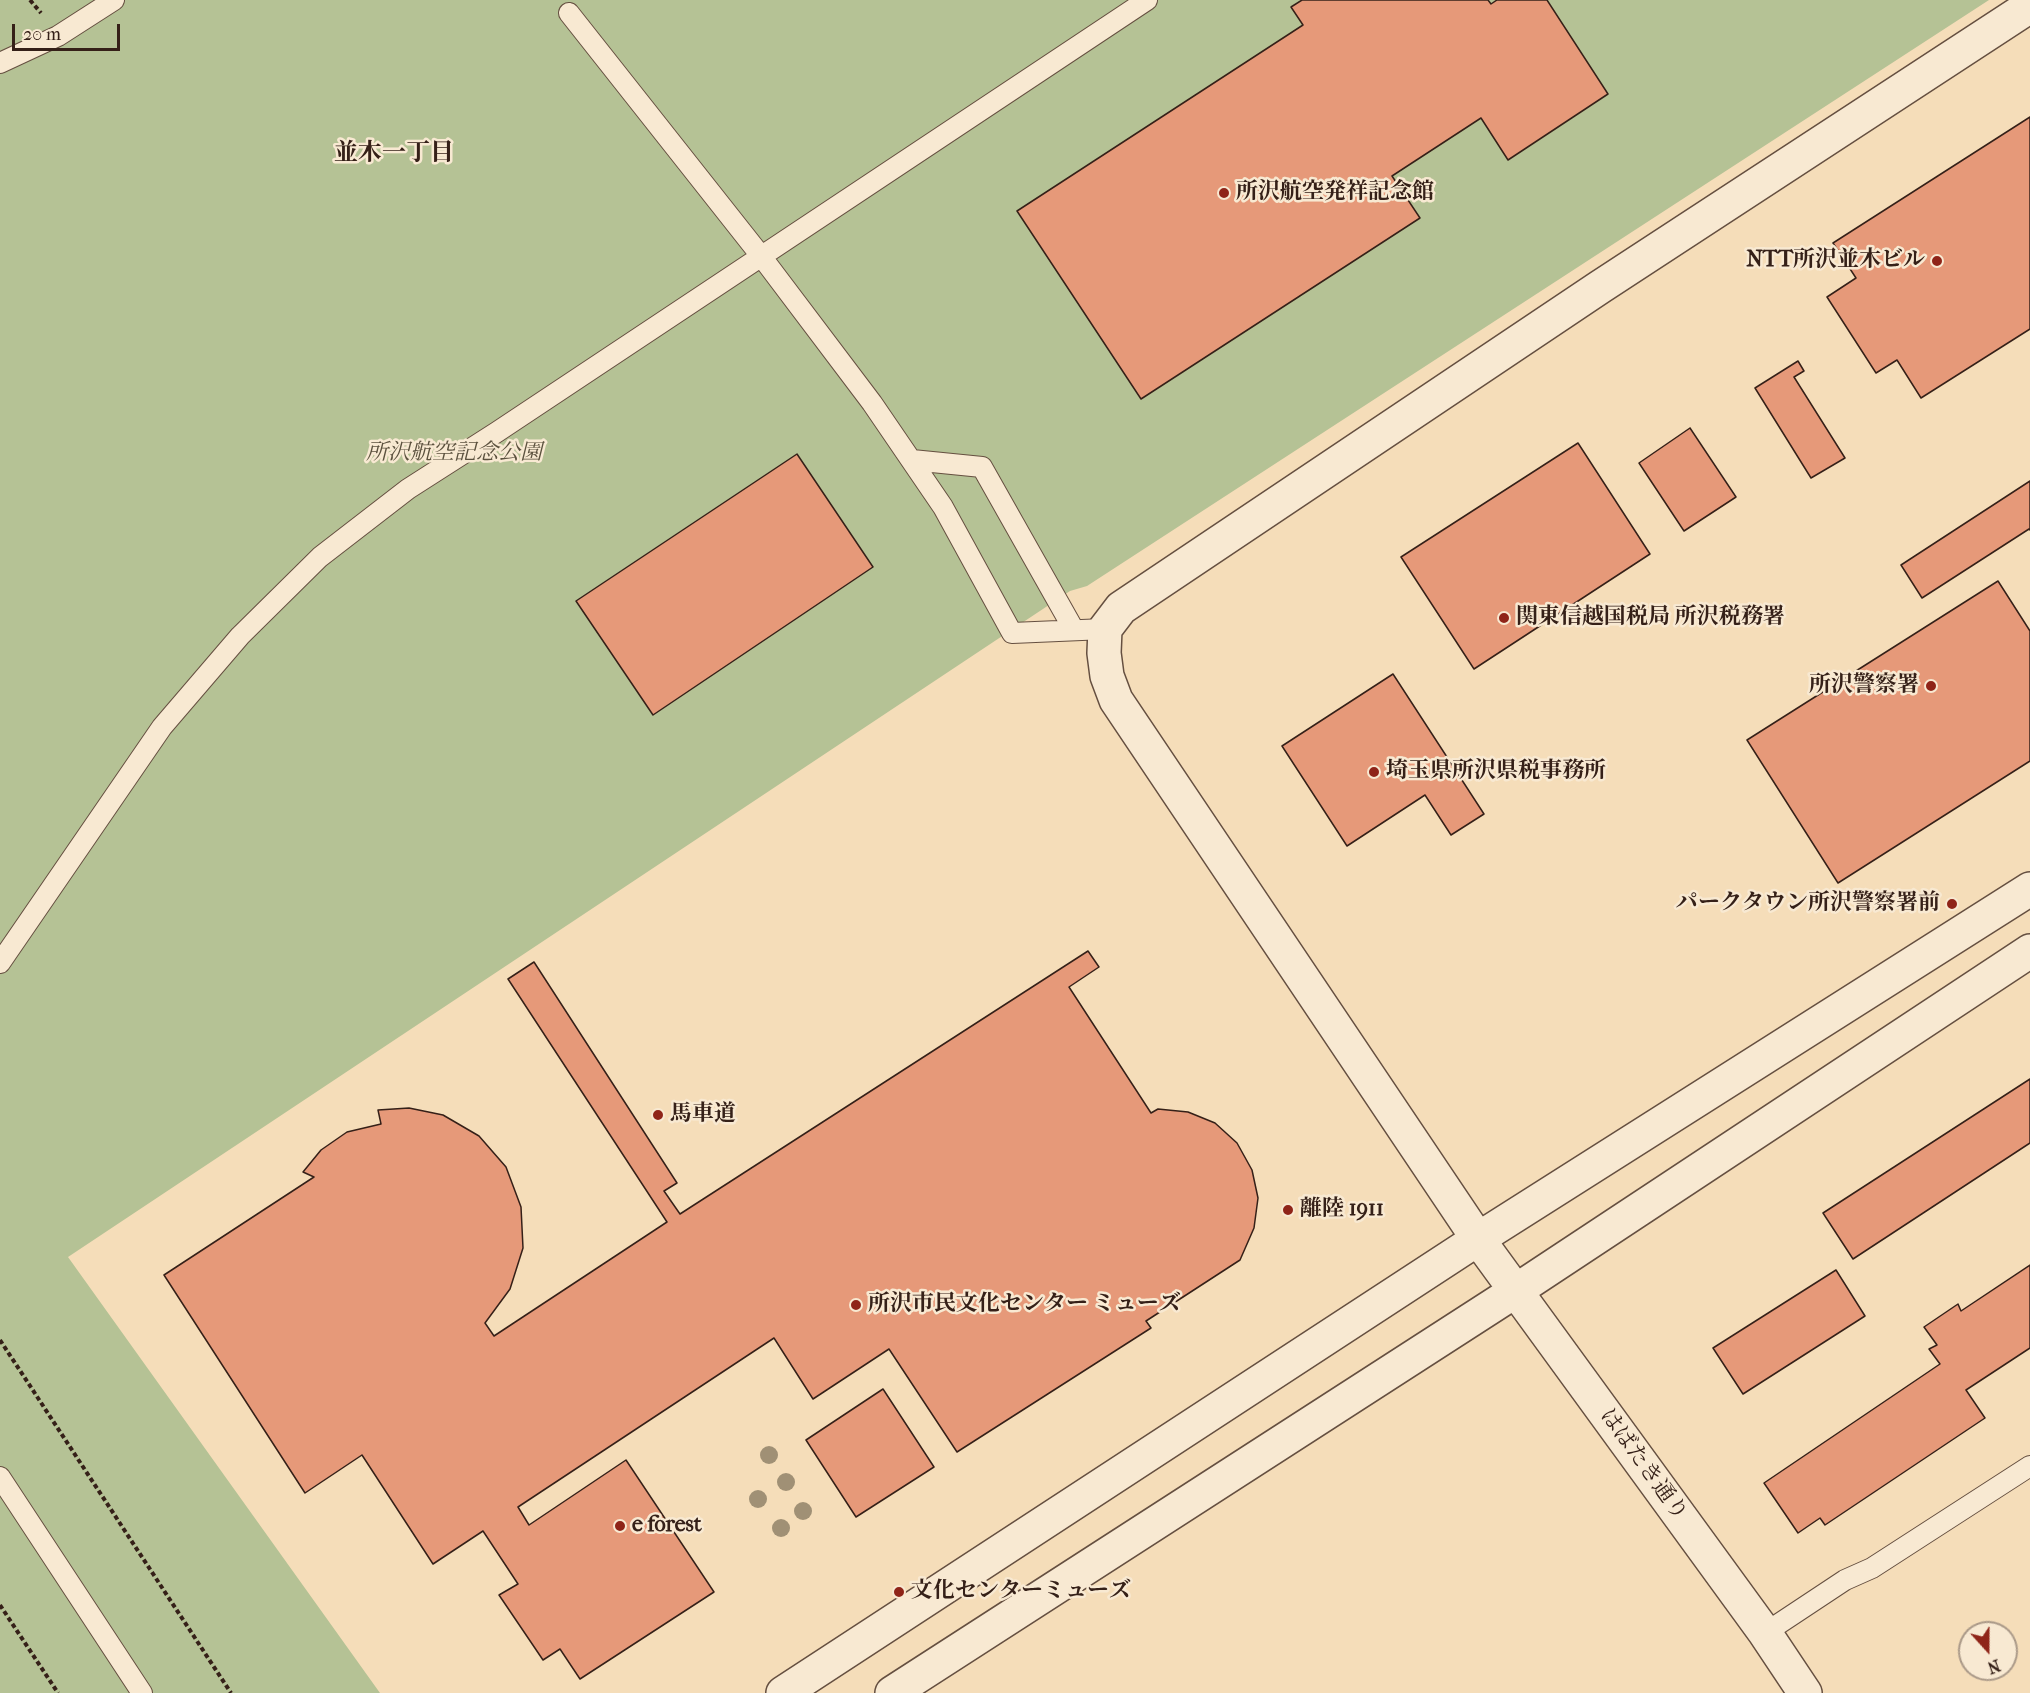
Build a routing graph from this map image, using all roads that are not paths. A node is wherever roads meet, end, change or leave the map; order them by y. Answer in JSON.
{"nodes":[{"id":1,"x":114,"y":0,"type":"edge"},
{"id":2,"x":1147,"y":0,"type":"edge"},
{"id":3,"x":2030,"y":6,"type":"edge"},
{"id":4,"x":569,"y":13,"type":"dead end"},
{"id":5,"x":0,"y":63,"type":"edge"},
{"id":6,"x":762,"y":256,"type":"junction"},
{"id":7,"x":912,"y":460,"type":"junction"},
{"id":8,"x":1090,"y":630,"type":"junction"},
{"id":9,"x":2030,"y":889,"type":"edge"},
{"id":10,"x":2030,"y":951,"type":"edge"},
{"id":11,"x":0,"y":963,"type":"edge"},
{"id":12,"x":1478,"y":1239,"type":"junction"},
{"id":13,"x":1517,"y":1290,"type":"junction"},
{"id":14,"x":2030,"y":1466,"type":"edge"},
{"id":15,"x":0,"y":1477,"type":"edge"},
{"id":16,"x":1765,"y":1633,"type":"junction"},
{"id":17,"x":142,"y":1693,"type":"edge"},
{"id":18,"x":783,"y":1693,"type":"edge"},
{"id":19,"x":892,"y":1693,"type":"edge"},
{"id":20,"x":1805,"y":1693,"type":"edge"}],
"edges":[{"from":1,"to":5,"type":"lane"},
{"from":2,"to":6,"type":"lane"},
{"from":3,"to":8,"type":"street"},
{"from":4,"to":6,"type":"lane"},
{"from":6,"to":7,"type":"lane"},
{"from":6,"to":11,"type":"lane"},
{"from":7,"to":8,"type":"lane"},
{"from":7,"to":8,"type":"lane"},
{"from":8,"to":12,"type":"street","name":"はばたき通り"},
{"from":9,"to":12,"type":"street"},
{"from":10,"to":13,"type":"street"},
{"from":12,"to":13,"type":"street","name":"はばたき通り"},
{"from":12,"to":18,"type":"street"},
{"from":13,"to":16,"type":"street","name":"はばたき通り"},
{"from":13,"to":19,"type":"street"},
{"from":14,"to":16,"type":"lane"},
{"from":15,"to":17,"type":"lane"},
{"from":16,"to":20,"type":"street","name":"はばたき通り"}]}
